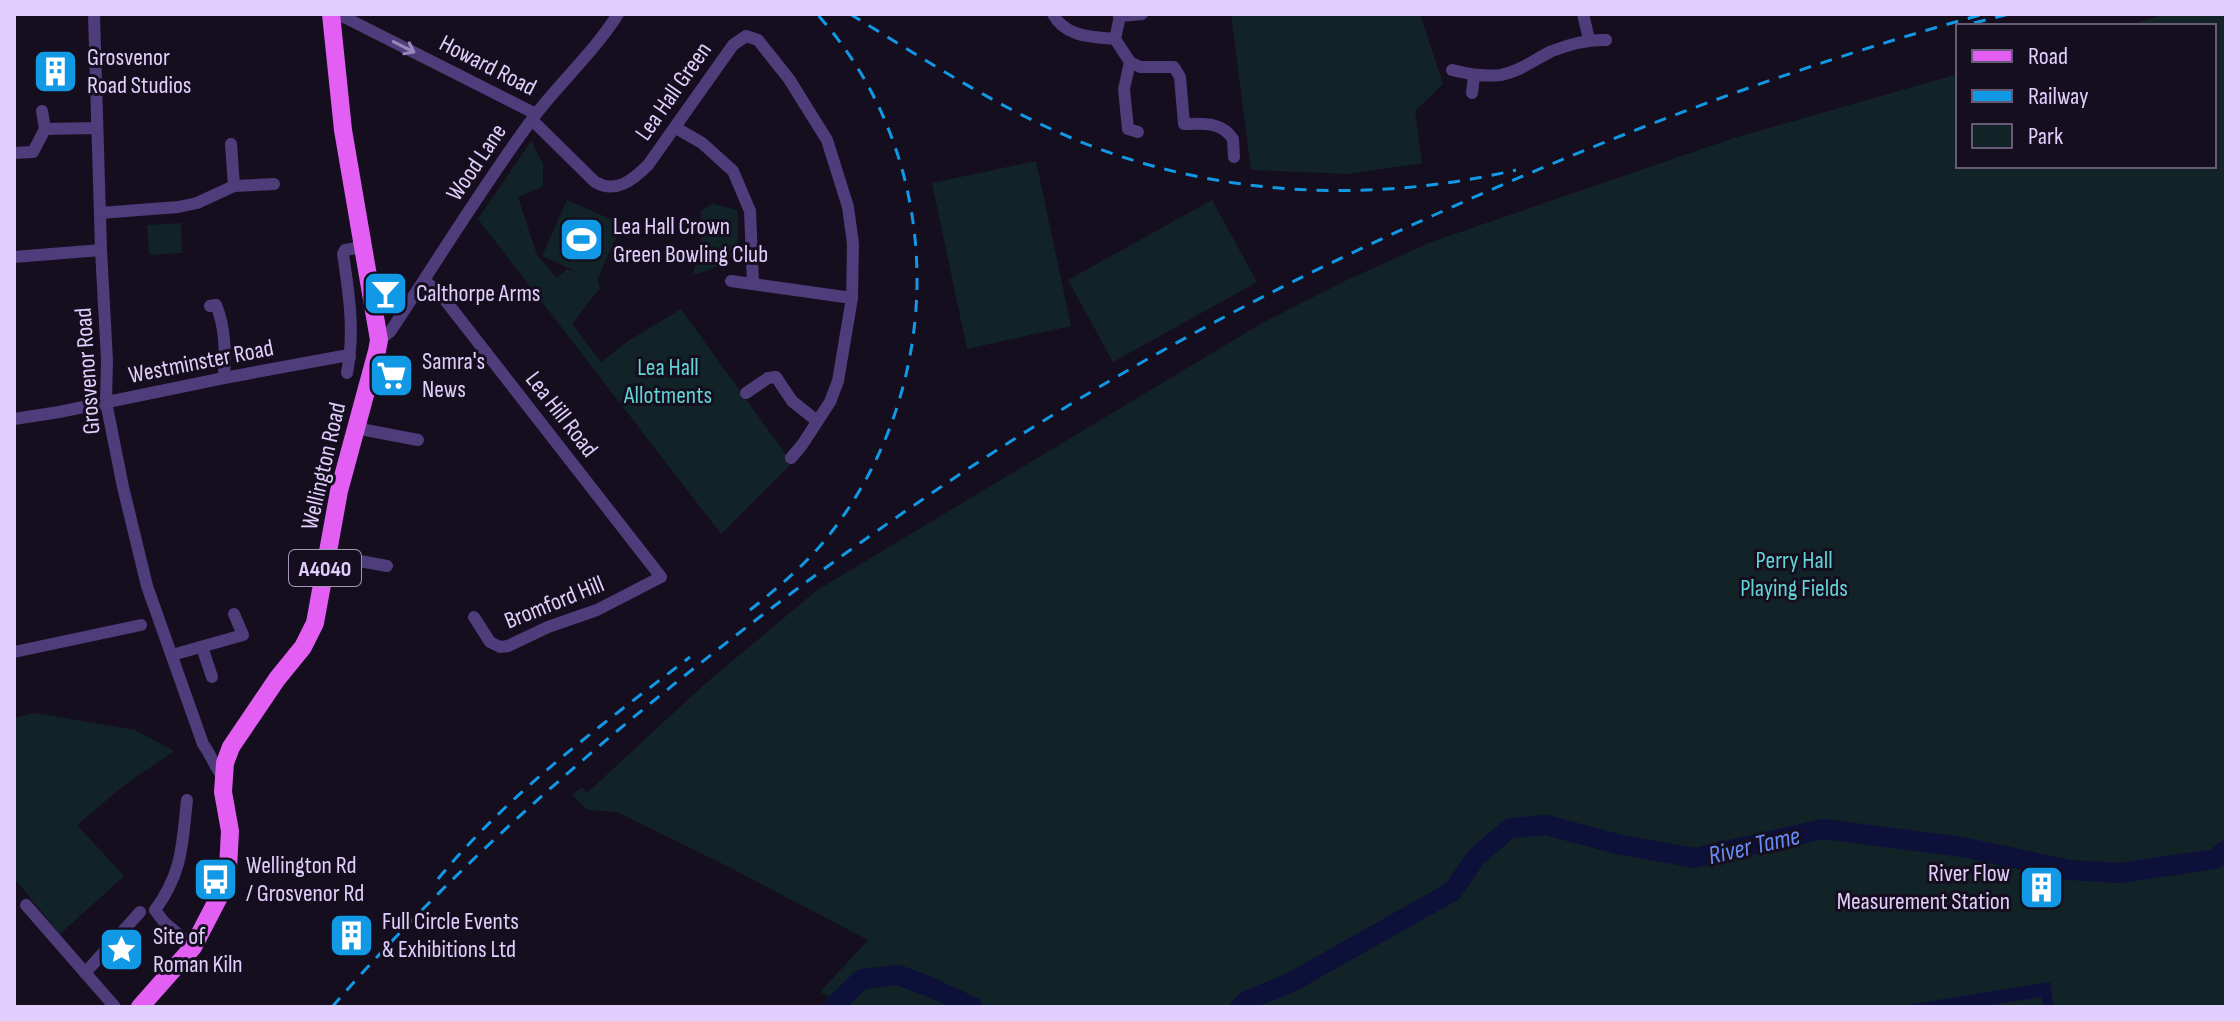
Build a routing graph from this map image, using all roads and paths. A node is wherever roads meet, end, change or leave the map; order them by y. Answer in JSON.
{"nodes":[{"id":1,"x":94,"y":14,"type":"edge"},
{"id":2,"x":332,"y":14,"type":"edge"},
{"id":3,"x":618,"y":14,"type":"edge"},
{"id":4,"x":1053,"y":14,"type":"edge"},
{"id":5,"x":1142,"y":14,"type":"edge"},
{"id":6,"x":1583,"y":14,"type":"edge"},
{"id":7,"x":1119,"y":15,"type":"edge"},
{"id":8,"x":1115,"y":39,"type":"junction"},
{"id":9,"x":1589,"y":39,"type":"junction"},
{"id":10,"x":1606,"y":40,"type":"dead end"},
{"id":11,"x":1130,"y":62,"type":"junction"},
{"id":12,"x":1452,"y":70,"type":"dead end"},
{"id":13,"x":1474,"y":76,"type":"junction"},
{"id":14,"x":1472,"y":93,"type":"dead end"},
{"id":15,"x":42,"y":111,"type":"dead end"},
{"id":16,"x":534,"y":117,"type":"junction"},
{"id":17,"x":96,"y":128,"type":"junction"},
{"id":18,"x":676,"y":128,"type":"junction"},
{"id":19,"x":45,"y":129,"type":"junction"},
{"id":20,"x":1138,"y":132,"type":"dead end"},
{"id":21,"x":231,"y":144,"type":"dead end"},
{"id":22,"x":14,"y":153,"type":"edge"},
{"id":23,"x":1234,"y":157,"type":"dead end"},
{"id":24,"x":274,"y":184,"type":"dead end"},
{"id":25,"x":234,"y":186,"type":"junction"},
{"id":26,"x":100,"y":213,"type":"junction"},
{"id":27,"x":357,"y":248,"type":"dead end"},
{"id":28,"x":101,"y":250,"type":"junction"},
{"id":29,"x":14,"y":257,"type":"edge"},
{"id":30,"x":424,"y":281,"type":"junction"},
{"id":31,"x":731,"y":281,"type":"dead end"},
{"id":32,"x":753,"y":283,"type":"junction"},
{"id":33,"x":852,"y":298,"type":"junction"},
{"id":34,"x":210,"y":306,"type":"dead end"},
{"id":35,"x":379,"y":340,"type":"junction"},
{"id":36,"x":350,"y":357,"type":"junction"},
{"id":37,"x":347,"y":373,"type":"dead end"},
{"id":38,"x":224,"y":378,"type":"junction"},
{"id":39,"x":746,"y":393,"type":"dead end"},
{"id":40,"x":106,"y":402,"type":"junction"},
{"id":41,"x":14,"y":419,"type":"edge"},
{"id":42,"x":817,"y":421,"type":"junction"},
{"id":43,"x":355,"y":428,"type":"junction"},
{"id":44,"x":418,"y":440,"type":"dead end"},
{"id":45,"x":791,"y":458,"type":"dead end"},
{"id":46,"x":327,"y":555,"type":"junction"},
{"id":47,"x":387,"y":566,"type":"dead end"},
{"id":48,"x":661,"y":577,"type":"joint"},
{"id":49,"x":234,"y":614,"type":"dead end"},
{"id":50,"x":474,"y":617,"type":"dead end"},
{"id":51,"x":141,"y":625,"type":"dead end"},
{"id":52,"x":202,"y":647,"type":"junction"},
{"id":53,"x":14,"y":652,"type":"edge"},
{"id":54,"x":172,"y":655,"type":"junction"},
{"id":55,"x":212,"y":677,"type":"dead end"},
{"id":56,"x":221,"y":766,"type":"junction"},
{"id":57,"x":187,"y":800,"type":"dead end"},
{"id":58,"x":26,"y":905,"type":"dead end"},
{"id":59,"x":140,"y":912,"type":"dead end"},
{"id":60,"x":193,"y":947,"type":"junction"},
{"id":61,"x":85,"y":973,"type":"junction"},
{"id":62,"x":115,"y":1007,"type":"edge"},
{"id":63,"x":140,"y":1007,"type":"edge"}],
"edges":[{"from":1,"to":17,"type":"street","name":"Grosvenor Road"},
{"from":2,"to":16,"type":"street","name":"Howard Road","one_way":true},
{"from":2,"to":35,"type":"main road","name":"Wellington Road","number":"A4040"},
{"from":3,"to":16,"type":"street","name":"Wood Lane"},
{"from":4,"to":8,"type":"street"},
{"from":5,"to":7,"type":"street"},
{"from":6,"to":9,"type":"street"},
{"from":7,"to":8,"type":"street"},
{"from":8,"to":11,"type":"street"},
{"from":9,"to":10,"type":"street"},
{"from":9,"to":13,"type":"street"},
{"from":11,"to":20,"type":"street"},
{"from":11,"to":23,"type":"street"},
{"from":12,"to":13,"type":"street"},
{"from":13,"to":14,"type":"street"},
{"from":15,"to":19,"type":"street"},
{"from":16,"to":18,"type":"street","name":"Lea Hall Green"},
{"from":16,"to":30,"type":"street","name":"Wood Lane"},
{"from":17,"to":19,"type":"street"},
{"from":17,"to":26,"type":"street","name":"Grosvenor Road"},
{"from":18,"to":32,"type":"street"},
{"from":18,"to":33,"type":"street","name":"Lea Hall Green"},
{"from":19,"to":22,"type":"street"},
{"from":21,"to":25,"type":"street"},
{"from":24,"to":25,"type":"street"},
{"from":25,"to":26,"type":"street"},
{"from":26,"to":28,"type":"street","name":"Grosvenor Road"},
{"from":27,"to":36,"type":"street"},
{"from":28,"to":29,"type":"street"},
{"from":28,"to":40,"type":"street","name":"Grosvenor Road"},
{"from":30,"to":35,"type":"street","name":"Wood Lane"},
{"from":30,"to":48,"type":"street","name":"Lea Hill Road"},
{"from":31,"to":32,"type":"street"},
{"from":32,"to":33,"type":"street"},
{"from":33,"to":42,"type":"street","name":"Lea Hall Green"},
{"from":34,"to":38,"type":"street"},
{"from":35,"to":43,"type":"main road","name":"Wellington Road","number":"A4040"},
{"from":36,"to":37,"type":"street"},
{"from":36,"to":38,"type":"street","name":"Westminster Road"},
{"from":38,"to":40,"type":"street","name":"Westminster Road"},
{"from":39,"to":42,"type":"street"},
{"from":40,"to":41,"type":"street","name":"Westminster Road"},
{"from":40,"to":54,"type":"street","name":"Grosvenor Road"},
{"from":42,"to":45,"type":"street","name":"Lea Hall Green"},
{"from":43,"to":44,"type":"street"},
{"from":43,"to":46,"type":"main road","name":"Wellington Road","number":"A4040"},
{"from":46,"to":47,"type":"street"},
{"from":46,"to":56,"type":"main road","name":"Wellington Road","number":"A4040"},
{"from":48,"to":50,"type":"street","name":"Bromford Hill"},
{"from":49,"to":52,"type":"street"},
{"from":51,"to":53,"type":"street"},
{"from":52,"to":54,"type":"street"},
{"from":52,"to":55,"type":"street"},
{"from":54,"to":56,"type":"street","name":"Grosvenor Road"},
{"from":56,"to":60,"type":"main road"},
{"from":57,"to":60,"type":"street"},
{"from":58,"to":61,"type":"street"},
{"from":59,"to":61,"type":"street"},
{"from":60,"to":63,"type":"main road"},
{"from":61,"to":62,"type":"street"}]}
